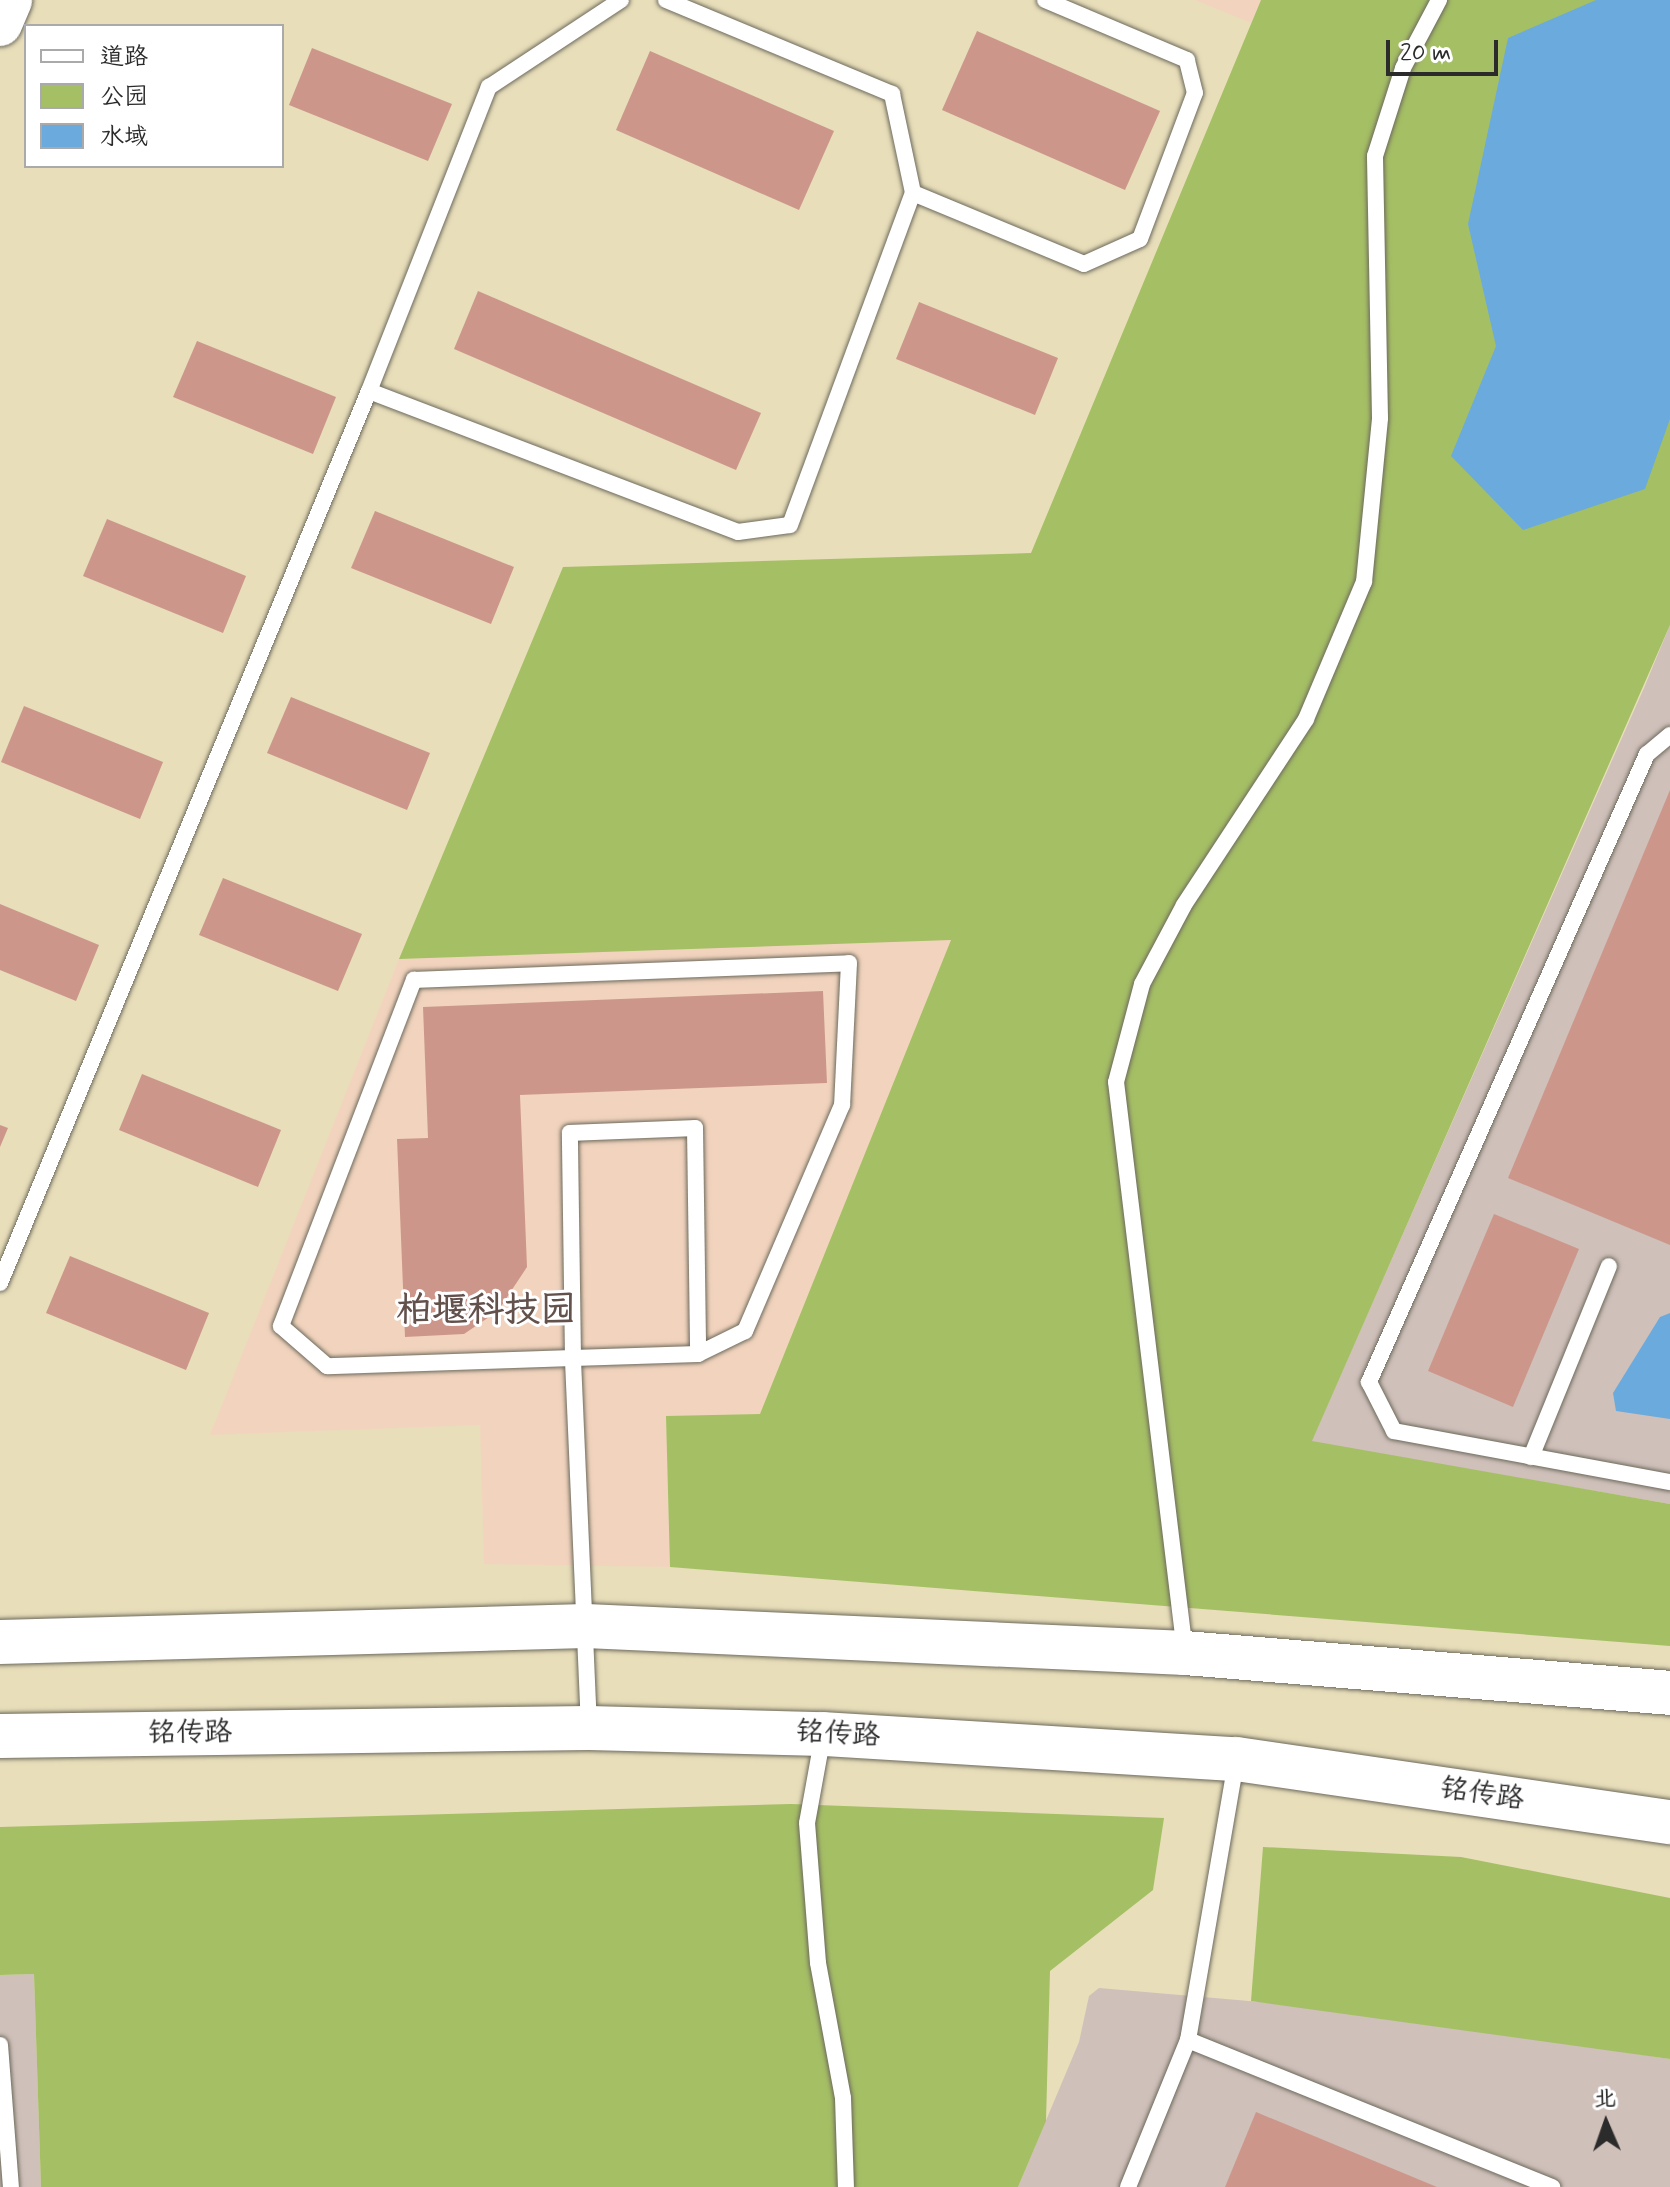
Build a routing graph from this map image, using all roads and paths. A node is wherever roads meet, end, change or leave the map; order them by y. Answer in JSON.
{"nodes":[{"id":1,"x":10,"y":0,"type":"edge"},
{"id":2,"x":621,"y":0,"type":"edge"},
{"id":3,"x":666,"y":0,"type":"edge"},
{"id":4,"x":1045,"y":0,"type":"edge"},
{"id":5,"x":1439,"y":0,"type":"edge"},
{"id":6,"x":0,"y":24,"type":"edge"},
{"id":7,"x":913,"y":193,"type":"junction"},
{"id":8,"x":369,"y":391,"type":"junction"},
{"id":9,"x":1670,"y":735,"type":"edge"},
{"id":10,"x":1609,"y":1266,"type":"dead end"},
{"id":11,"x":0,"y":1283,"type":"edge"},
{"id":12,"x":698,"y":1354,"type":"junction"},
{"id":13,"x":573,"y":1358,"type":"junction"},
{"id":14,"x":1531,"y":1457,"type":"junction"},
{"id":15,"x":1670,"y":1482,"type":"edge"},
{"id":16,"x":586,"y":1626,"type":"junction"},
{"id":17,"x":0,"y":1642,"type":"edge"},
{"id":18,"x":1185,"y":1653,"type":"junction"},
{"id":19,"x":1670,"y":1693,"type":"edge"},
{"id":20,"x":589,"y":1728,"type":"junction"},
{"id":21,"x":823,"y":1734,"type":"junction"},
{"id":22,"x":0,"y":1736,"type":"edge"},
{"id":23,"x":1236,"y":1759,"type":"junction"},
{"id":24,"x":1670,"y":1822,"type":"edge"},
{"id":25,"x":1188,"y":2040,"type":"junction"},
{"id":26,"x":0,"y":2045,"type":"edge"},
{"id":27,"x":11,"y":2187,"type":"edge"},
{"id":28,"x":846,"y":2187,"type":"edge"},
{"id":29,"x":1128,"y":2187,"type":"edge"},
{"id":30,"x":1552,"y":2187,"type":"edge"}],
"edges":[{"from":1,"to":6,"type":"main road"},
{"from":2,"to":8,"type":"lane"},
{"from":3,"to":7,"type":"lane"},
{"from":4,"to":7,"type":"lane"},
{"from":5,"to":18,"type":"lane"},
{"from":7,"to":8,"type":"lane"},
{"from":8,"to":11,"type":"lane"},
{"from":9,"to":14,"type":"lane"},
{"from":10,"to":14,"type":"lane"},
{"from":12,"to":13,"type":"lane"},
{"from":12,"to":13,"type":"lane"},
{"from":12,"to":13,"type":"lane"},
{"from":13,"to":16,"type":"lane"},
{"from":14,"to":15,"type":"lane"},
{"from":16,"to":17,"type":"main road"},
{"from":16,"to":18,"type":"main road"},
{"from":16,"to":20,"type":"lane"},
{"from":18,"to":19,"type":"main road"},
{"from":20,"to":21,"type":"main road","name":"铭传路"},
{"from":20,"to":22,"type":"main road","name":"铭传路"},
{"from":21,"to":23,"type":"main road","name":"铭传路"},
{"from":21,"to":28,"type":"lane"},
{"from":23,"to":24,"type":"main road","name":"铭传路"},
{"from":23,"to":25,"type":"lane"},
{"from":25,"to":29,"type":"lane"},
{"from":25,"to":30,"type":"lane"},
{"from":26,"to":27,"type":"lane"}]}
